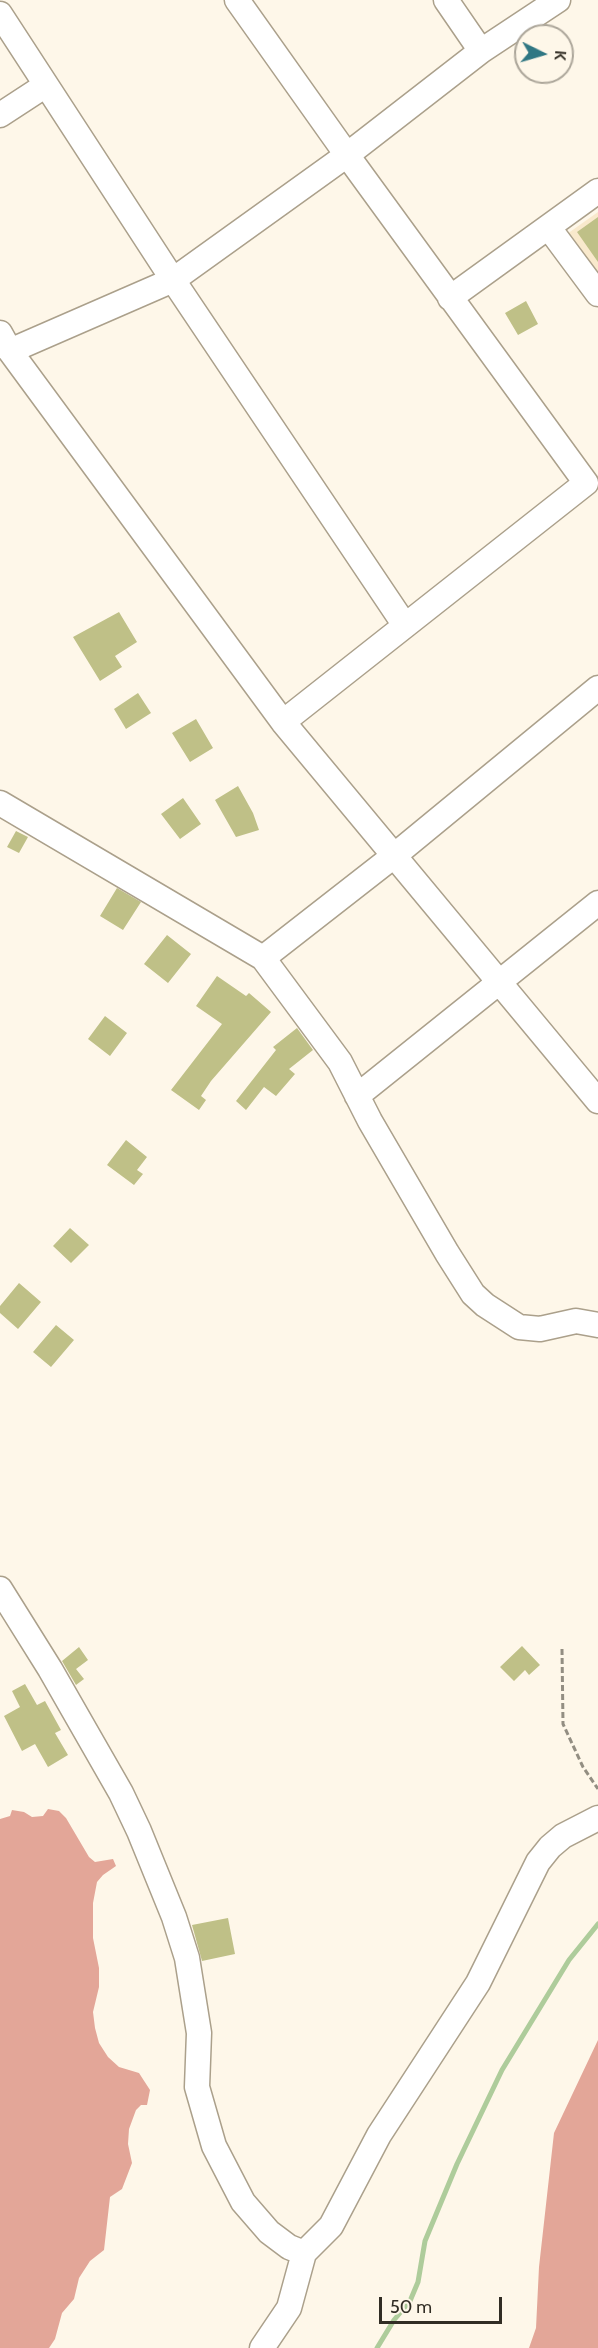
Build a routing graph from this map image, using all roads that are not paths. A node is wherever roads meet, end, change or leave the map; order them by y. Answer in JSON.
{"nodes":[{"id":1,"x":237,"y":0,"type":"edge"},
{"id":2,"x":446,"y":0,"type":"edge"},
{"id":3,"x":558,"y":0,"type":"edge"},
{"id":4,"x":0,"y":14,"type":"edge"},
{"id":5,"x":480,"y":51,"type":"junction"},
{"id":6,"x":46,"y":85,"type":"junction"},
{"id":7,"x":0,"y":115,"type":"edge"},
{"id":8,"x":347,"y":155,"type":"junction"},
{"id":9,"x":598,"y":191,"type":"edge"},
{"id":10,"x":549,"y":228,"type":"junction"},
{"id":11,"x":173,"y":280,"type":"junction"},
{"id":12,"x":598,"y":294,"type":"edge"},
{"id":13,"x":450,"y":298,"type":"junction"},
{"id":14,"x":5,"y":342,"type":"edge"},
{"id":15,"x":592,"y":490,"type":"edge"},
{"id":16,"x":404,"y":624,"type":"junction"},
{"id":17,"x":598,"y":688,"type":"edge"},
{"id":18,"x":283,"y":722,"type":"junction"},
{"id":19,"x":0,"y":803,"type":"edge"},
{"id":20,"x":395,"y":855,"type":"junction"},
{"id":21,"x":598,"y":903,"type":"edge"},
{"id":22,"x":263,"y":958,"type":"junction"},
{"id":23,"x":500,"y":982,"type":"junction"},
{"id":24,"x":357,"y":1096,"type":"junction"},
{"id":25,"x":598,"y":1101,"type":"edge"},
{"id":26,"x":598,"y":1325,"type":"edge"},
{"id":27,"x":0,"y":1589,"type":"edge"},
{"id":28,"x":598,"y":1818,"type":"edge"},
{"id":29,"x":304,"y":2253,"type":"junction"},
{"id":30,"x":262,"y":2348,"type":"edge"}],
"edges":[{"from":1,"to":8,"type":"street"},
{"from":2,"to":5,"type":"street"},
{"from":3,"to":5,"type":"street"},
{"from":4,"to":6,"type":"street"},
{"from":5,"to":8,"type":"street"},
{"from":6,"to":7,"type":"street"},
{"from":6,"to":11,"type":"street"},
{"from":8,"to":11,"type":"street"},
{"from":8,"to":13,"type":"street"},
{"from":9,"to":10,"type":"street"},
{"from":10,"to":12,"type":"street"},
{"from":10,"to":13,"type":"street"},
{"from":11,"to":14,"type":"street"},
{"from":11,"to":16,"type":"street"},
{"from":13,"to":15,"type":"street"},
{"from":14,"to":18,"type":"street"},
{"from":15,"to":16,"type":"street"},
{"from":16,"to":18,"type":"street"},
{"from":17,"to":20,"type":"street"},
{"from":18,"to":20,"type":"street"},
{"from":19,"to":22,"type":"street"},
{"from":20,"to":22,"type":"street"},
{"from":20,"to":23,"type":"street"},
{"from":21,"to":23,"type":"street"},
{"from":22,"to":24,"type":"street"},
{"from":23,"to":24,"type":"street"},
{"from":23,"to":25,"type":"street"},
{"from":24,"to":26,"type":"street"},
{"from":27,"to":29,"type":"street"},
{"from":28,"to":29,"type":"street"},
{"from":29,"to":30,"type":"street"}]}
